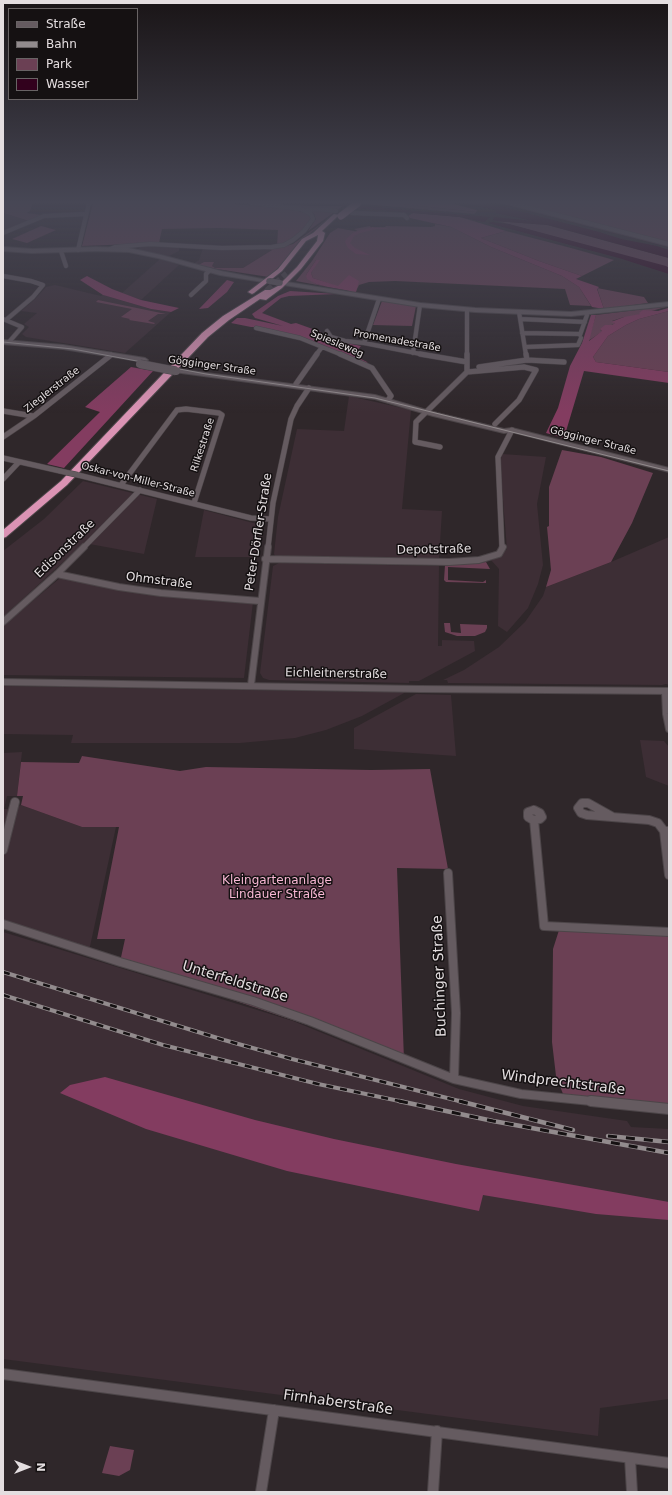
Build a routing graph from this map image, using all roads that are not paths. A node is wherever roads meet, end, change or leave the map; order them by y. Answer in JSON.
{"nodes":[{"id":1,"x":207,"y":273,"type":"edge"},
{"id":2,"x":225,"y":273,"type":"edge"},
{"id":3,"x":277,"y":273,"type":"edge"},
{"id":4,"x":294,"y":273,"type":"edge"},
{"id":5,"x":3,"y":276,"type":"edge"},
{"id":6,"x":268,"y":281,"type":"junction"},
{"id":7,"x":282,"y":284,"type":"junction"},
{"id":8,"x":265,"y":290,"type":"tunnel mouth"},
{"id":9,"x":191,"y":295,"type":"dead end"},
{"id":10,"x":379,"y":298,"type":"junction"},
{"id":11,"x":669,"y":304,"type":"edge"},
{"id":12,"x":420,"y":305,"type":"junction"},
{"id":13,"x":467,"y":310,"type":"junction"},
{"id":14,"x":519,"y":312,"type":"junction"},
{"id":15,"x":586,"y":313,"type":"junction"},
{"id":16,"x":217,"y":315,"type":"dead end"},
{"id":17,"x":4,"y":319,"type":"edge"},
{"id":18,"x":520,"y":320,"type":"junction"},
{"id":19,"x":585,"y":322,"type":"junction"},
{"id":20,"x":256,"y":328,"type":"dead end"},
{"id":21,"x":203,"y":331,"type":"junction"},
{"id":22,"x":326,"y":331,"type":"dead end"},
{"id":23,"x":522,"y":333,"type":"junction"},
{"id":24,"x":580,"y":336,"type":"junction"},
{"id":25,"x":5,"y":341,"type":"edge"},
{"id":26,"x":364,"y":343,"type":"junction"},
{"id":27,"x":322,"y":347,"type":"junction"},
{"id":28,"x":525,"y":347,"type":"junction"},
{"id":29,"x":413,"y":353,"type":"junction"},
{"id":30,"x":113,"y":356,"type":"junction"},
{"id":31,"x":527,"y":360,"type":"junction"},
{"id":32,"x":468,"y":362,"type":"junction"},
{"id":33,"x":564,"y":362,"type":"dead end"},
{"id":34,"x":179,"y":369,"type":"junction"},
{"id":35,"x":468,"y":371,"type":"junction"},
{"id":36,"x":296,"y":384,"type":"junction"},
{"id":37,"x":309,"y":388,"type":"junction"},
{"id":38,"x":388,"y":400,"type":"junction"},
{"id":39,"x":428,"y":410,"type":"junction"},
{"id":40,"x":3,"y":411,"type":"edge"},
{"id":41,"x":33,"y":416,"type":"junction"},
{"id":42,"x":495,"y":424,"type":"junction"},
{"id":43,"x":512,"y":430,"type":"junction"},
{"id":44,"x":3,"y":437,"type":"edge"},
{"id":45,"x":440,"y":447,"type":"dead end"},
{"id":46,"x":3,"y":458,"type":"edge"},
{"id":47,"x":19,"y":462,"type":"junction"},
{"id":48,"x":669,"y":470,"type":"edge"},
{"id":49,"x":3,"y":479,"type":"edge"},
{"id":50,"x":121,"y":485,"type":"junction"},
{"id":51,"x":140,"y":490,"type":"junction"},
{"id":52,"x":194,"y":503,"type":"junction"},
{"id":53,"x":270,"y":519,"type":"junction"},
{"id":54,"x":3,"y":527,"type":"edge"},
{"id":55,"x":3,"y":535,"type":"edge"},
{"id":56,"x":265,"y":559,"type":"junction"},
{"id":57,"x":57,"y":574,"type":"junction"},
{"id":58,"x":260,"y":601,"type":"junction"},
{"id":59,"x":3,"y":622,"type":"edge"},
{"id":60,"x":3,"y":682,"type":"edge"},
{"id":61,"x":251,"y":685,"type":"junction"},
{"id":62,"x":667,"y":691,"type":"edge"},
{"id":63,"x":669,"y":729,"type":"edge"},
{"id":64,"x":15,"y":802,"type":"dead end"},
{"id":65,"x":613,"y":817,"type":"dead end"},
{"id":66,"x":534,"y":820,"type":"dead end"},
{"id":67,"x":666,"y":831,"type":"edge"},
{"id":68,"x":3,"y":850,"type":"edge"},
{"id":69,"x":448,"y":873,"type":"dead end"},
{"id":70,"x":669,"y":875,"type":"edge"},
{"id":71,"x":3,"y":924,"type":"edge"},
{"id":72,"x":669,"y":932,"type":"edge"},
{"id":73,"x":454,"y":1079,"type":"junction"},
{"id":74,"x":669,"y":1109,"type":"edge"},
{"id":75,"x":3,"y":1374,"type":"edge"},
{"id":76,"x":274,"y":1410,"type":"junction"},
{"id":77,"x":437,"y":1431,"type":"junction"},
{"id":78,"x":630,"y":1458,"type":"junction"},
{"id":79,"x":669,"y":1463,"type":"edge"},
{"id":80,"x":261,"y":1492,"type":"edge"},
{"id":81,"x":433,"y":1492,"type":"edge"},
{"id":82,"x":632,"y":1492,"type":"edge"}],
"edges":[{"from":1,"to":9,"type":"street"},
{"from":2,"to":6,"type":"main road"},
{"from":3,"to":6,"type":"highway"},
{"from":4,"to":7,"type":"highway"},
{"from":5,"to":17,"type":"street"},
{"from":6,"to":7,"type":"main road","bridge":true},
{"from":6,"to":16,"type":"highway"},
{"from":7,"to":10,"type":"main road"},
{"from":7,"to":21,"type":"highway"},
{"from":8,"to":21,"type":"highway"},
{"from":10,"to":12,"type":"main road"},
{"from":10,"to":26,"type":"street"},
{"from":11,"to":15,"type":"main road"},
{"from":12,"to":13,"type":"main road"},
{"from":12,"to":29,"type":"street"},
{"from":13,"to":14,"type":"main road"},
{"from":13,"to":32,"type":"street"},
{"from":14,"to":15,"type":"main road"},
{"from":14,"to":18,"type":"street"},
{"from":15,"to":19,"type":"street"},
{"from":17,"to":25,"type":"street"},
{"from":18,"to":19,"type":"street"},
{"from":18,"to":23,"type":"street"},
{"from":19,"to":24,"type":"street"},
{"from":20,"to":27,"type":"street","name":"Spiesleweg"},
{"from":21,"to":54,"type":"highway"},
{"from":21,"to":55,"type":"highway"},
{"from":22,"to":26,"type":"street","name":"Promenadestraße"},
{"from":23,"to":24,"type":"street"},
{"from":23,"to":28,"type":"street"},
{"from":24,"to":28,"type":"street"},
{"from":25,"to":30,"type":"main road","name":"Gögginger Straße"},
{"from":26,"to":29,"type":"street","name":"Promenadestraße"},
{"from":27,"to":36,"type":"street"},
{"from":27,"to":38,"type":"street","name":"Spiesleweg"},
{"from":28,"to":31,"type":"street"},
{"from":29,"to":32,"type":"street","name":"Promenadestraße"},
{"from":30,"to":34,"type":"main road","name":"Gögginger Straße","bridge":true},
{"from":30,"to":41,"type":"street","name":"Zieglerstraße"},
{"from":31,"to":33,"type":"street"},
{"from":31,"to":35,"type":"street"},
{"from":32,"to":35,"type":"street"},
{"from":34,"to":36,"type":"main road","name":"Gögginger Straße"},
{"from":34,"to":37,"type":"main road","name":"Gögginger Straße"},
{"from":35,"to":39,"type":"street"},
{"from":35,"to":42,"type":"street"},
{"from":36,"to":37,"type":"main road","name":"Gögginger Straße"},
{"from":37,"to":38,"type":"main road","name":"Gögginger Straße"},
{"from":37,"to":53,"type":"street","name":"Peter-Dörfler-Straße"},
{"from":38,"to":39,"type":"main road","name":"Gögginger Straße"},
{"from":39,"to":42,"type":"main road","name":"Gögginger Straße"},
{"from":39,"to":43,"type":"main road","name":"Gögginger Straße"},
{"from":39,"to":45,"type":"street"},
{"from":40,"to":41,"type":"street"},
{"from":41,"to":44,"type":"street","name":"Zieglerstraße"},
{"from":42,"to":43,"type":"main road","name":"Gögginger Straße"},
{"from":43,"to":48,"type":"main road","name":"Gögginger Straße"},
{"from":43,"to":56,"type":"street","name":"Depotstraße"},
{"from":46,"to":47,"type":"street","name":"Oskar-von-Miller-Straße"},
{"from":47,"to":49,"type":"street"},
{"from":47,"to":50,"type":"street","name":"Oskar-von-Miller-Straße","bridge":true},
{"from":50,"to":51,"type":"street","name":"Oskar-von-Miller-Straße"},
{"from":50,"to":52,"type":"street","name":"Rilkestraße"},
{"from":51,"to":52,"type":"street","name":"Oskar-von-Miller-Straße"},
{"from":51,"to":57,"type":"street","name":"Edisonstraße"},
{"from":52,"to":53,"type":"street","name":"Oskar-von-Miller-Straße"},
{"from":53,"to":56,"type":"street","name":"Peter-Dörfler-Straße"},
{"from":56,"to":58,"type":"street","name":"Peter-Dörfler-Straße"},
{"from":57,"to":58,"type":"street","name":"Ohmstraße"},
{"from":57,"to":59,"type":"street","name":"Edisonstraße"},
{"from":58,"to":61,"type":"street","name":"Peter-Dörfler-Straße"},
{"from":60,"to":61,"type":"main road","name":"Eichleitnerstraße"},
{"from":61,"to":62,"type":"main road","name":"Eichleitnerstraße"},
{"from":62,"to":63,"type":"street"},
{"from":64,"to":68,"type":"street"},
{"from":65,"to":67,"type":"street"},
{"from":66,"to":72,"type":"street"},
{"from":67,"to":70,"type":"street"},
{"from":69,"to":73,"type":"street","name":"Buchinger Straße"},
{"from":71,"to":73,"type":"street","name":"Unterfeldstraße"},
{"from":73,"to":74,"type":"street","name":"Windprechtstraße"},
{"from":75,"to":76,"type":"street","name":"Firnhaberstraße"},
{"from":76,"to":77,"type":"street","name":"Firnhaberstraße"},
{"from":76,"to":80,"type":"street"},
{"from":77,"to":78,"type":"street","name":"Firnhaberstraße"},
{"from":77,"to":81,"type":"street"},
{"from":78,"to":79,"type":"street","name":"Firnhaberstraße"},
{"from":78,"to":82,"type":"street"}]}
